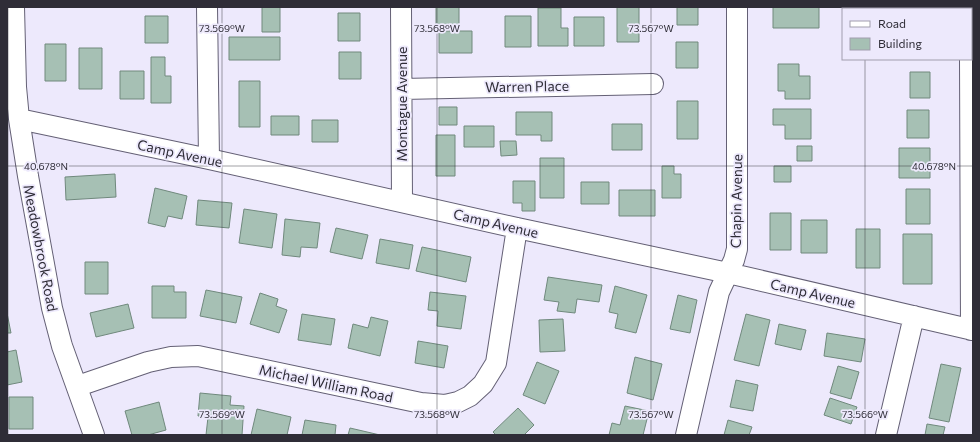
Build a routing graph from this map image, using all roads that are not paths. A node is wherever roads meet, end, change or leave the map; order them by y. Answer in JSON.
{"nodes":[{"id":1,"x":14,"y":7,"type":"edge"},
{"id":2,"x":207,"y":7,"type":"edge"},
{"id":3,"x":401,"y":7,"type":"edge"},
{"id":4,"x":737,"y":7,"type":"edge"},
{"id":5,"x":970,"y":60,"type":"edge"},
{"id":6,"x":653,"y":84,"type":"dead end"},
{"id":7,"x":402,"y":88,"type":"junction"},
{"id":8,"x":19,"y":119,"type":"junction"},
{"id":9,"x":209,"y":159,"type":"junction"},
{"id":10,"x":402,"y":201,"type":"junction"},
{"id":11,"x":517,"y":228,"type":"junction"},
{"id":12,"x":728,"y":273,"type":"junction"},
{"id":13,"x":914,"y":316,"type":"junction"},
{"id":14,"x":972,"y":330,"type":"edge"},
{"id":15,"x":78,"y":386,"type":"junction"},
{"id":16,"x":94,"y":435,"type":"edge"},
{"id":17,"x":686,"y":435,"type":"edge"},
{"id":18,"x":886,"y":435,"type":"edge"}],
"edges":[{"from":1,"to":8,"type":"street","name":"Meadowbrook Road"},
{"from":2,"to":9,"type":"street"},
{"from":3,"to":7,"type":"street","name":"Montague Avenue"},
{"from":4,"to":12,"type":"street","name":"Chapin Avenue"},
{"from":5,"to":14,"type":"street"},
{"from":6,"to":7,"type":"street","name":"Warren Place"},
{"from":7,"to":10,"type":"street","name":"Montague Avenue"},
{"from":8,"to":9,"type":"street","name":"Camp Avenue"},
{"from":8,"to":15,"type":"street","name":"Meadowbrook Road"},
{"from":9,"to":10,"type":"street","name":"Camp Avenue"},
{"from":10,"to":11,"type":"street","name":"Camp Avenue"},
{"from":11,"to":12,"type":"street","name":"Camp Avenue"},
{"from":11,"to":15,"type":"street","name":"Michael William Road"},
{"from":12,"to":13,"type":"street","name":"Camp Avenue"},
{"from":12,"to":17,"type":"street","name":"Chapin Avenue"},
{"from":13,"to":14,"type":"street","name":"Camp Avenue"},
{"from":13,"to":18,"type":"street"},
{"from":15,"to":16,"type":"street","name":"Meadowbrook Road"}]}
